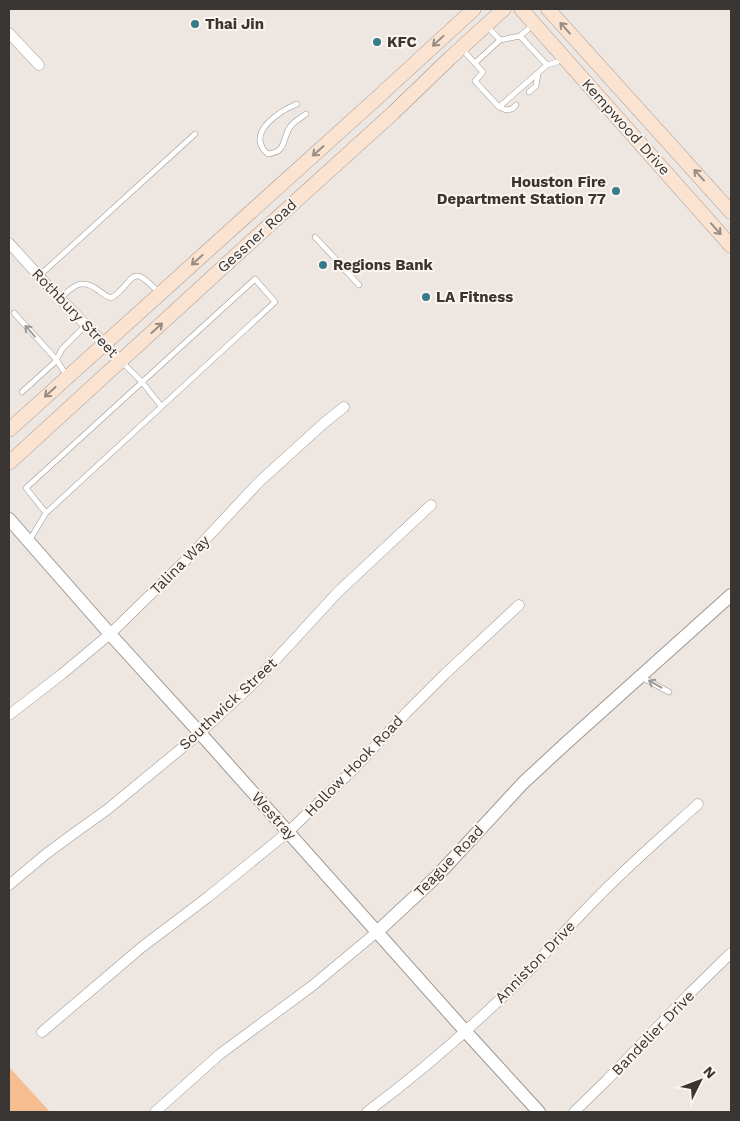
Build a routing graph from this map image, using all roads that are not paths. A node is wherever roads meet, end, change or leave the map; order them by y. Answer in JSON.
{"nodes":[{"id":1,"x":474,"y":9,"type":"edge"},
{"id":2,"x":504,"y":9,"type":"edge"},
{"id":3,"x":521,"y":9,"type":"edge"},
{"id":4,"x":548,"y":9,"type":"edge"},
{"id":5,"x":534,"y":24,"type":"junction"},
{"id":6,"x":486,"y":25,"type":"junction"},
{"id":7,"x":9,"y":33,"type":"edge"},
{"id":8,"x":520,"y":36,"type":"junction"},
{"id":9,"x":500,"y":40,"type":"junction"},
{"id":10,"x":461,"y":48,"type":"junction"},
{"id":11,"x":563,"y":57,"type":"junction"},
{"id":12,"x":475,"y":63,"type":"junction"},
{"id":13,"x":39,"y":65,"type":"dead end"},
{"id":14,"x":547,"y":65,"type":"junction"},
{"id":15,"x":538,"y":73,"type":"junction"},
{"id":16,"x":529,"y":92,"type":"dead end"},
{"id":17,"x":296,"y":104,"type":"dead end"},
{"id":18,"x":516,"y":105,"type":"dead end"},
{"id":19,"x":499,"y":108,"type":"junction"},
{"id":20,"x":306,"y":114,"type":"dead end"},
{"id":21,"x":194,"y":134,"type":"dead end"},
{"id":22,"x":731,"y":212,"type":"edge"},
{"id":23,"x":316,"y":237,"type":"dead end"},
{"id":24,"x":9,"y":243,"type":"edge"},
{"id":25,"x":731,"y":246,"type":"edge"},
{"id":26,"x":39,"y":276,"type":"junction"},
{"id":27,"x":359,"y":285,"type":"dead end"},
{"id":28,"x":160,"y":294,"type":"junction"},
{"id":29,"x":60,"y":298,"type":"junction"},
{"id":30,"x":14,"y":313,"type":"dead end"},
{"id":31,"x":86,"y":325,"type":"junction"},
{"id":32,"x":104,"y":344,"type":"junction"},
{"id":33,"x":56,"y":359,"type":"junction"},
{"id":34,"x":121,"y":361,"type":"junction"},
{"id":35,"x":68,"y":376,"type":"junction"},
{"id":36,"x":142,"y":382,"type":"junction"},
{"id":37,"x":22,"y":392,"type":"dead end"},
{"id":38,"x":161,"y":406,"type":"junction"},
{"id":39,"x":344,"y":407,"type":"dead end"},
{"id":40,"x":9,"y":428,"type":"edge"},
{"id":41,"x":9,"y":463,"type":"edge"},
{"id":42,"x":431,"y":505,"type":"dead end"},
{"id":43,"x":46,"y":513,"type":"junction"},
{"id":44,"x":9,"y":519,"type":"edge"},
{"id":45,"x":29,"y":541,"type":"junction"},
{"id":46,"x":731,"y":595,"type":"edge"},
{"id":47,"x":519,"y":605,"type":"dead end"},
{"id":48,"x":110,"y":634,"type":"junction"},
{"id":49,"x":641,"y":676,"type":"junction"},
{"id":50,"x":669,"y":692,"type":"dead end"},
{"id":51,"x":9,"y":715,"type":"edge"},
{"id":52,"x":200,"y":733,"type":"junction"},
{"id":53,"x":698,"y":804,"type":"dead end"},
{"id":54,"x":288,"y":832,"type":"junction"},
{"id":55,"x":9,"y":885,"type":"edge"},
{"id":56,"x":378,"y":931,"type":"junction"},
{"id":57,"x":731,"y":953,"type":"edge"},
{"id":58,"x":42,"y":1032,"type":"dead end"},
{"id":59,"x":466,"y":1032,"type":"junction"},
{"id":60,"x":154,"y":1112,"type":"edge"},
{"id":61,"x":367,"y":1112,"type":"edge"},
{"id":62,"x":539,"y":1112,"type":"edge"},
{"id":63,"x":574,"y":1112,"type":"edge"}],
"edges":[{"from":1,"to":28,"type":"main road","name":"Gessner Road","one_way":true},
{"from":2,"to":6,"type":"main road","name":"Gessner Road"},
{"from":3,"to":5,"type":"main road","name":"Kempwood Drive"},
{"from":22,"to":4,"type":"main road","name":"Kempwood Drive","one_way":true},
{"from":5,"to":8,"type":"lane"},
{"from":5,"to":11,"type":"main road","name":"Kempwood Drive"},
{"from":6,"to":9,"type":"lane"},
{"from":6,"to":10,"type":"main road","name":"Gessner Road"},
{"from":7,"to":13,"type":"street"},
{"from":8,"to":9,"type":"lane"},
{"from":8,"to":14,"type":"lane"},
{"from":9,"to":12,"type":"lane"},
{"from":10,"to":12,"type":"lane"},
{"from":34,"to":10,"type":"main road","name":"Gessner Road","one_way":true},
{"from":11,"to":14,"type":"lane"},
{"from":11,"to":25,"type":"main road","name":"Kempwood Drive","one_way":true},
{"from":12,"to":19,"type":"lane"},
{"from":14,"to":15,"type":"lane"},
{"from":15,"to":16,"type":"lane"},
{"from":15,"to":19,"type":"lane"},
{"from":17,"to":20,"type":"lane"},
{"from":18,"to":19,"type":"lane"},
{"from":21,"to":26,"type":"lane"},
{"from":23,"to":27,"type":"lane"},
{"from":24,"to":26,"type":"street","name":"Rothbury Street"},
{"from":26,"to":29,"type":"street","name":"Rothbury Street"},
{"from":28,"to":29,"type":"lane"},
{"from":28,"to":32,"type":"main road","name":"Gessner Road"},
{"from":29,"to":31,"type":"street","name":"Rothbury Street"},
{"from":33,"to":30,"type":"lane","one_way":true},
{"from":31,"to":32,"type":"street","name":"Rothbury Street"},
{"from":31,"to":33,"type":"lane"},
{"from":32,"to":34,"type":"street","name":"Rothbury Street"},
{"from":32,"to":35,"type":"main road","name":"Gessner Road"},
{"from":33,"to":35,"type":"lane"},
{"from":33,"to":37,"type":"lane"},
{"from":34,"to":36,"type":"lane"},
{"from":34,"to":41,"type":"main road","name":"Gessner Road"},
{"from":35,"to":40,"type":"main road","name":"Gessner Road","one_way":true},
{"from":36,"to":38,"type":"lane"},
{"from":36,"to":38,"type":"lane"},
{"from":36,"to":43,"type":"lane"},
{"from":38,"to":43,"type":"lane"},
{"from":39,"to":48,"type":"street","name":"Talina Way"},
{"from":42,"to":52,"type":"street","name":"Southwick Street"},
{"from":43,"to":45,"type":"lane"},
{"from":44,"to":45,"type":"street","name":"Westray"},
{"from":45,"to":48,"type":"street","name":"Westray"},
{"from":46,"to":49,"type":"street","name":"Teague Road"},
{"from":47,"to":54,"type":"street","name":"Hollow Hook Road"},
{"from":48,"to":51,"type":"street","name":"Talina Way"},
{"from":48,"to":52,"type":"street","name":"Westray"},
{"from":50,"to":49,"type":"lane","one_way":true},
{"from":49,"to":56,"type":"street","name":"Teague Road"},
{"from":52,"to":54,"type":"street","name":"Westray"},
{"from":52,"to":55,"type":"street","name":"Southwick Street"},
{"from":53,"to":59,"type":"street","name":"Anniston Drive"},
{"from":54,"to":56,"type":"street","name":"Westray"},
{"from":54,"to":58,"type":"street","name":"Hollow Hook Road"},
{"from":56,"to":59,"type":"street","name":"Westray"},
{"from":56,"to":60,"type":"street","name":"Teague Road"},
{"from":57,"to":63,"type":"street","name":"Bandelier Drive"},
{"from":59,"to":61,"type":"street","name":"Anniston Drive"},
{"from":59,"to":62,"type":"street","name":"Westray"}]}
